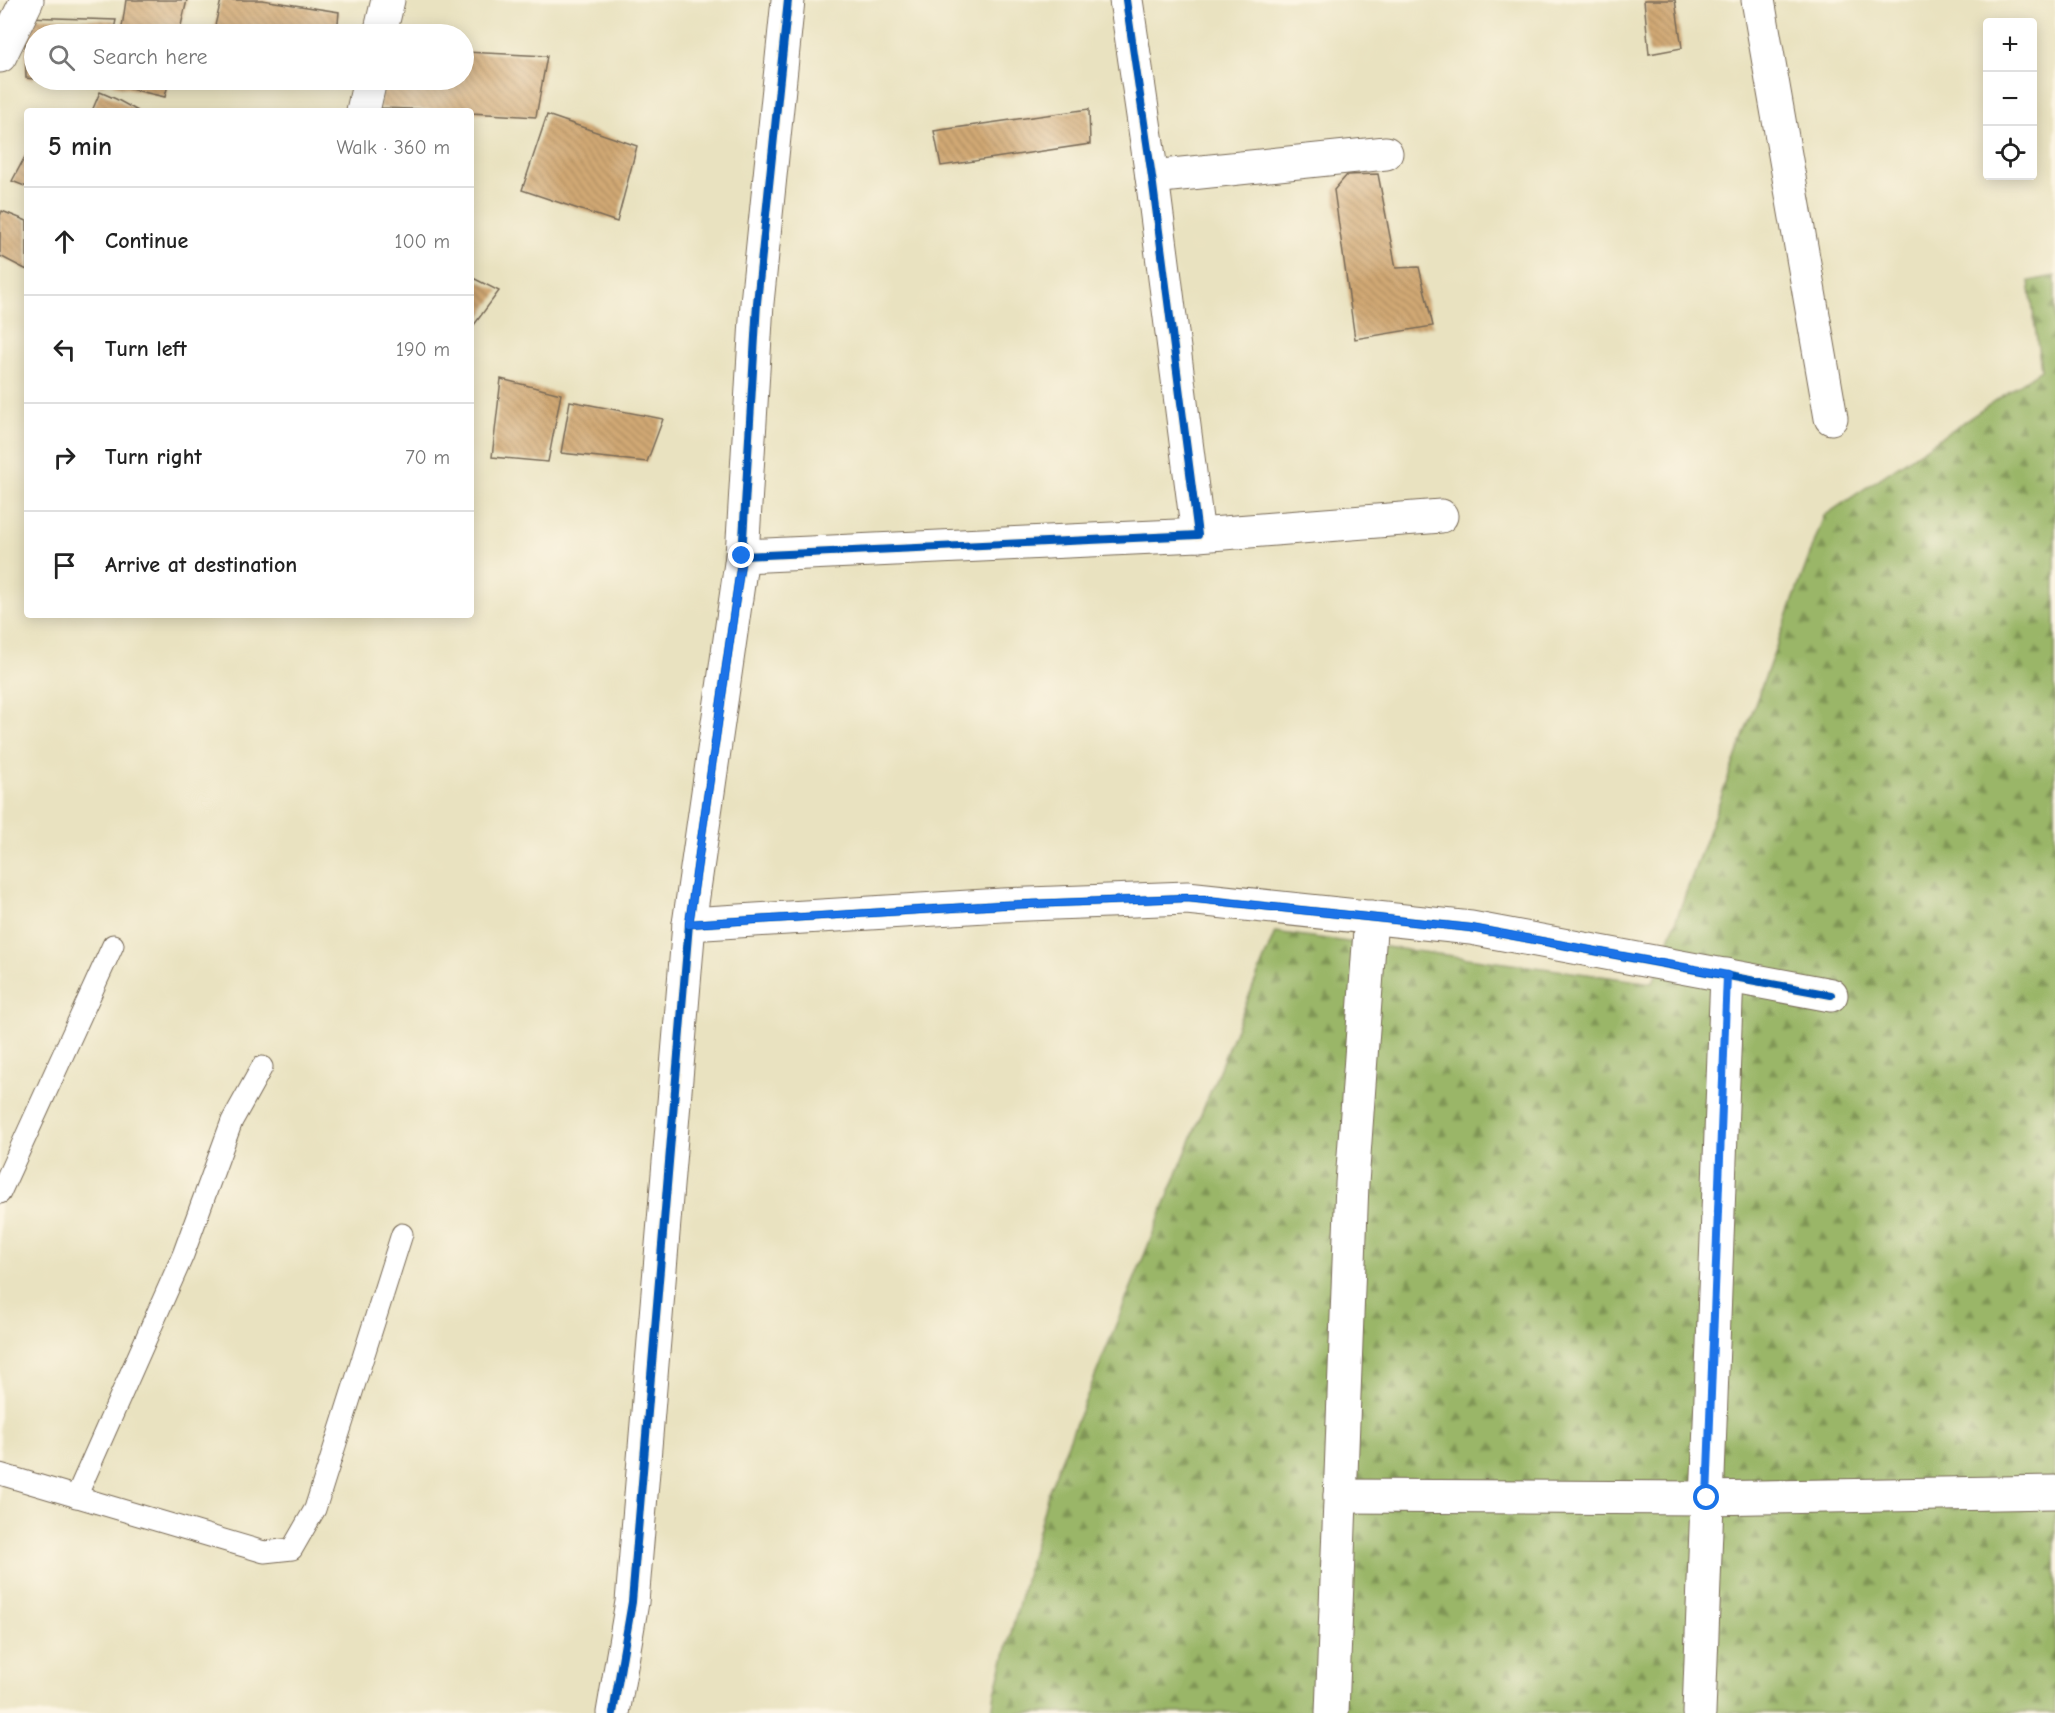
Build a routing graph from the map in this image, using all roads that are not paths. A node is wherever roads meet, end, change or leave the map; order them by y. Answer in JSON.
{"nodes":[{"id":1,"x":27,"y":0,"type":"edge"},
{"id":2,"x":388,"y":0,"type":"edge"},
{"id":3,"x":788,"y":0,"type":"edge"},
{"id":4,"x":1126,"y":0,"type":"edge"},
{"id":5,"x":1758,"y":0,"type":"edge"},
{"id":6,"x":382,"y":24,"type":"edge"},
{"id":7,"x":0,"y":56,"type":"edge"},
{"id":8,"x":368,"y":90,"type":"edge"},
{"id":9,"x":364,"y":108,"type":"edge"},
{"id":10,"x":1386,"y":153,"type":"dead end"},
{"id":11,"x":1152,"y":177,"type":"junction"},
{"id":12,"x":1831,"y":418,"type":"dead end"},
{"id":13,"x":1441,"y":516,"type":"dead end"},
{"id":14,"x":1198,"y":535,"type":"junction"},
{"id":15,"x":742,"y":556,"type":"junction"},
{"id":16,"x":1371,"y":917,"type":"junction"},
{"id":17,"x":689,"y":924,"type":"junction"},
{"id":18,"x":113,"y":945,"type":"dead end"},
{"id":19,"x":1727,"y":975,"type":"junction"},
{"id":20,"x":1831,"y":995,"type":"dead end"},
{"id":21,"x":262,"y":1067,"type":"dead end"},
{"id":22,"x":0,"y":1193,"type":"edge"},
{"id":23,"x":402,"y":1234,"type":"dead end"},
{"id":24,"x":0,"y":1474,"type":"edge"},
{"id":25,"x":2055,"y":1492,"type":"edge"},
{"id":26,"x":1340,"y":1496,"type":"junction"},
{"id":27,"x":76,"y":1497,"type":"junction"},
{"id":28,"x":1707,"y":1498,"type":"junction"},
{"id":29,"x":613,"y":1713,"type":"edge"},
{"id":30,"x":1332,"y":1713,"type":"edge"},
{"id":31,"x":1699,"y":1713,"type":"edge"}],
"edges":[{"from":1,"to":7,"type":"street"},
{"from":2,"to":6,"type":"street"},
{"from":3,"to":15,"type":"street"},
{"from":4,"to":11,"type":"street"},
{"from":5,"to":12,"type":"street"},
{"from":8,"to":9,"type":"street"},
{"from":10,"to":11,"type":"street"},
{"from":11,"to":14,"type":"street"},
{"from":13,"to":14,"type":"street"},
{"from":14,"to":15,"type":"street"},
{"from":15,"to":17,"type":"street"},
{"from":16,"to":17,"type":"street"},
{"from":16,"to":19,"type":"street"},
{"from":16,"to":26,"type":"street"},
{"from":17,"to":29,"type":"street"},
{"from":18,"to":22,"type":"lane"},
{"from":19,"to":20,"type":"street"},
{"from":19,"to":28,"type":"street"},
{"from":21,"to":27,"type":"lane"},
{"from":23,"to":27,"type":"lane"},
{"from":24,"to":27,"type":"lane"},
{"from":25,"to":28,"type":"street"},
{"from":26,"to":28,"type":"street"},
{"from":26,"to":30,"type":"street"},
{"from":28,"to":31,"type":"street"}]}
